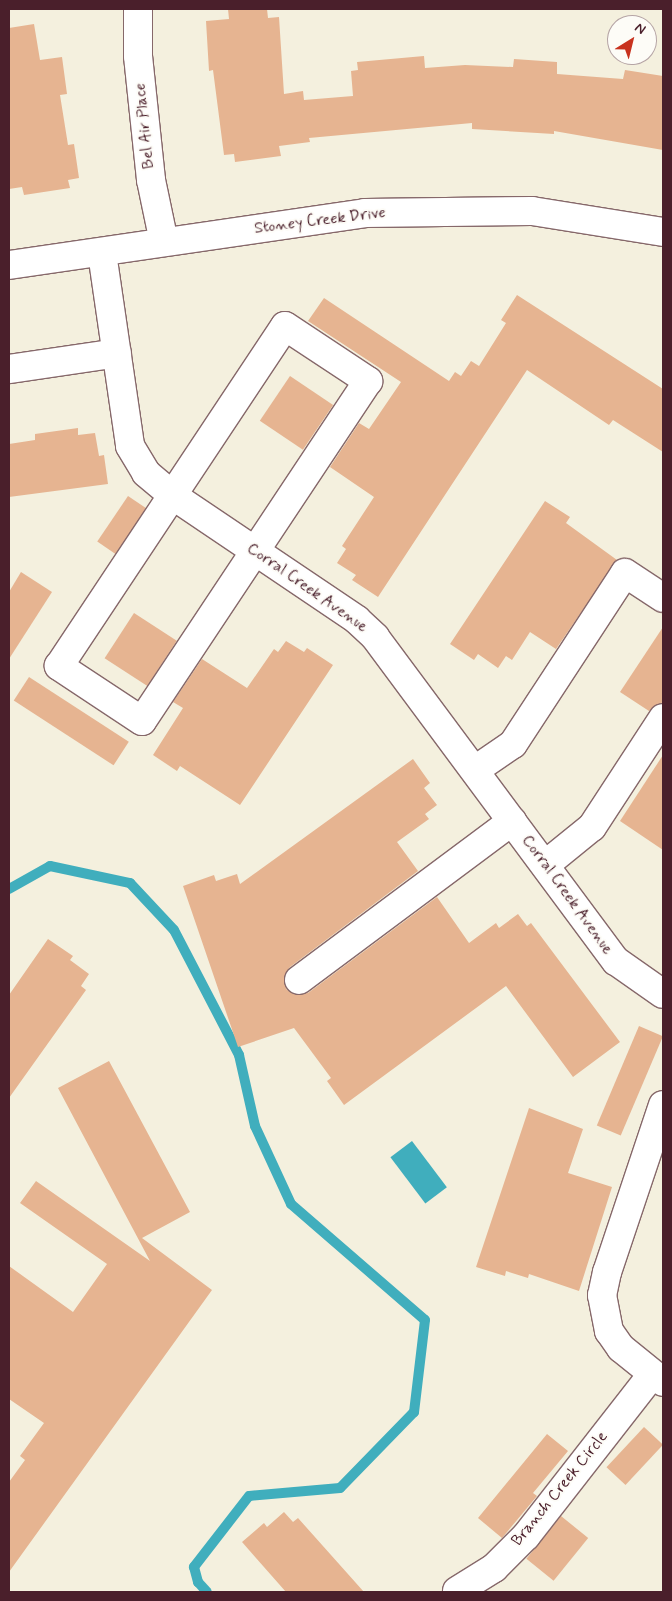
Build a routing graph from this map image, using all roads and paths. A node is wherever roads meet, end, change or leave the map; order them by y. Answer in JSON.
{"nodes":[{"id":1,"x":138,"y":9,"type":"edge"},
{"id":2,"x":663,"y":232,"type":"edge"},
{"id":3,"x":164,"y":242,"type":"junction"},
{"id":4,"x":102,"y":252,"type":"junction"},
{"id":5,"x":9,"y":266,"type":"edge"},
{"id":6,"x":117,"y":353,"type":"junction"},
{"id":7,"x":9,"y":369,"type":"edge"},
{"id":8,"x":172,"y":495,"type":"junction"},
{"id":9,"x":255,"y":551,"type":"junction"},
{"id":10,"x":663,"y":598,"type":"edge"},
{"id":11,"x":663,"y":718,"type":"edge"},
{"id":12,"x":475,"y":770,"type":"junction"},
{"id":13,"x":512,"y":821,"type":"junction"},
{"id":14,"x":545,"y":865,"type":"junction"},
{"id":15,"x":299,"y":980,"type":"dead end"},
{"id":16,"x":663,"y":994,"type":"edge"},
{"id":17,"x":663,"y":1105,"type":"edge"},
{"id":18,"x":658,"y":1378,"type":"edge"},
{"id":19,"x":457,"y":1592,"type":"edge"}],
"edges":[{"from":1,"to":3,"type":"street","name":"Bel Air Place"},
{"from":2,"to":3,"type":"street","name":"Stoney Creek Drive"},
{"from":3,"to":4,"type":"street","name":"Stoney Creek Drive"},
{"from":4,"to":5,"type":"street","name":"Stoney Creek Drive"},
{"from":4,"to":6,"type":"street","name":"Corral Creek Avenue"},
{"from":6,"to":7,"type":"street"},
{"from":6,"to":8,"type":"street","name":"Corral Creek Avenue"},
{"from":8,"to":9,"type":"street","name":"Corral Creek Avenue"},
{"from":8,"to":9,"type":"street"},
{"from":8,"to":9,"type":"street"},
{"from":9,"to":12,"type":"street","name":"Corral Creek Avenue"},
{"from":10,"to":12,"type":"street"},
{"from":11,"to":14,"type":"street"},
{"from":12,"to":13,"type":"street","name":"Corral Creek Avenue"},
{"from":13,"to":14,"type":"street","name":"Corral Creek Avenue"},
{"from":13,"to":15,"type":"street"},
{"from":14,"to":16,"type":"street","name":"Corral Creek Avenue"},
{"from":17,"to":18,"type":"street","name":"Branch Creek Circle"},
{"from":18,"to":19,"type":"street","name":"Branch Creek Circle"}]}
